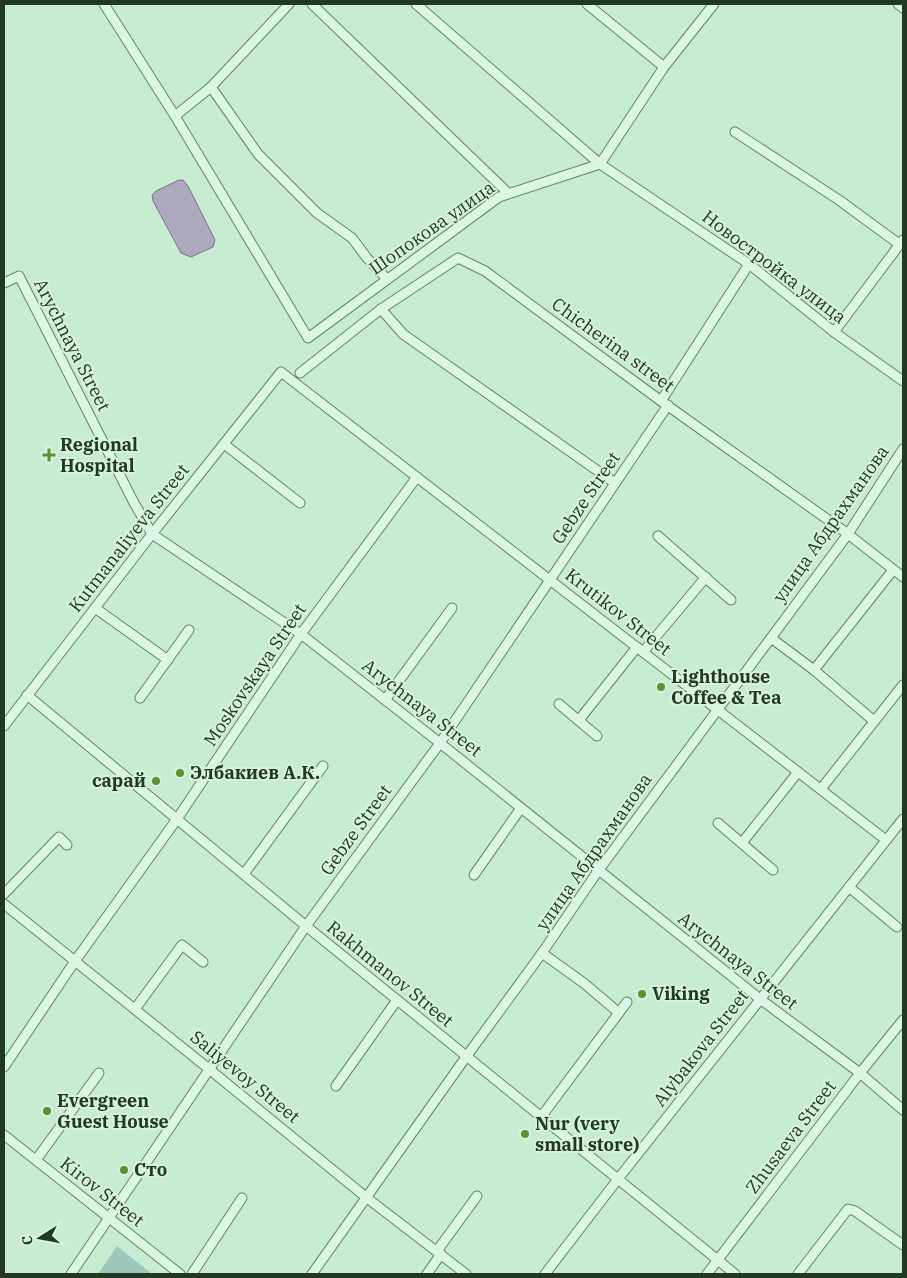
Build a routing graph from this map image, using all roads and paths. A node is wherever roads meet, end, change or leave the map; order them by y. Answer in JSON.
{"nodes":[{"id":1,"x":104,"y":4,"type":"edge"},
{"id":2,"x":289,"y":4,"type":"edge"},
{"id":3,"x":312,"y":4,"type":"edge"},
{"id":4,"x":416,"y":4,"type":"edge"},
{"id":5,"x":587,"y":4,"type":"edge"},
{"id":6,"x":714,"y":4,"type":"edge"},
{"id":7,"x":898,"y":4,"type":"edge"},
{"id":8,"x":903,"y":8,"type":"edge"},
{"id":9,"x":664,"y":67,"type":"junction"},
{"id":10,"x":211,"y":87,"type":"junction"},
{"id":11,"x":175,"y":116,"type":"junction"},
{"id":12,"x":735,"y":132,"type":"dead end"},
{"id":13,"x":600,"y":164,"type":"junction"},
{"id":14,"x":508,"y":193,"type":"junction"},
{"id":15,"x":901,"y":242,"type":"edge"},
{"id":16,"x":749,"y":264,"type":"junction"},
{"id":17,"x":387,"y":279,"type":"junction"},
{"id":18,"x":4,"y":283,"type":"edge"},
{"id":19,"x":381,"y":309,"type":"junction"},
{"id":20,"x":834,"y":332,"type":"junction"},
{"id":21,"x":282,"y":372,"type":"joint"},
{"id":22,"x":300,"y":373,"type":"dead end"},
{"id":23,"x":903,"y":381,"type":"edge"},
{"id":24,"x":665,"y":403,"type":"junction"},
{"id":25,"x":224,"y":444,"type":"junction"},
{"id":26,"x":903,"y":450,"type":"edge"},
{"id":27,"x":417,"y":477,"type":"junction"},
{"id":28,"x":615,"y":483,"type":"junction"},
{"id":29,"x":300,"y":503,"type":"dead end"},
{"id":30,"x":152,"y":534,"type":"junction"},
{"id":31,"x":848,"y":534,"type":"junction"},
{"id":32,"x":658,"y":536,"type":"dead end"},
{"id":33,"x":893,"y":570,"type":"junction"},
{"id":34,"x":706,"y":577,"type":"junction"},
{"id":35,"x":903,"y":577,"type":"edge"},
{"id":36,"x":551,"y":580,"type":"junction"},
{"id":37,"x":731,"y":600,"type":"dead end"},
{"id":38,"x":95,"y":608,"type":"junction"},
{"id":39,"x":452,"y":608,"type":"dead end"},
{"id":40,"x":189,"y":630,"type":"dead end"},
{"id":41,"x":301,"y":634,"type":"junction"},
{"id":42,"x":771,"y":638,"type":"junction"},
{"id":43,"x":640,"y":650,"type":"junction"},
{"id":44,"x":168,"y":660,"type":"junction"},
{"id":45,"x":814,"y":670,"type":"junction"},
{"id":46,"x":903,"y":685,"type":"edge"},
{"id":47,"x":28,"y":695,"type":"junction"},
{"id":48,"x":140,"y":698,"type":"dead end"},
{"id":49,"x":385,"y":700,"type":"junction"},
{"id":50,"x":559,"y":704,"type":"dead end"},
{"id":51,"x":717,"y":709,"type":"junction"},
{"id":52,"x":579,"y":720,"type":"junction"},
{"id":53,"x":874,"y":721,"type":"junction"},
{"id":54,"x":4,"y":726,"type":"edge"},
{"id":55,"x":597,"y":736,"type":"dead end"},
{"id":56,"x":440,"y":743,"type":"junction"},
{"id":57,"x":323,"y":766,"type":"dead end"},
{"id":58,"x":798,"y":772,"type":"junction"},
{"id":59,"x":821,"y":789,"type":"junction"},
{"id":60,"x":521,"y":808,"type":"junction"},
{"id":61,"x":177,"y":819,"type":"junction"},
{"id":62,"x":903,"y":819,"type":"edge"},
{"id":63,"x":718,"y":823,"type":"dead end"},
{"id":64,"x":886,"y":840,"type":"junction"},
{"id":65,"x":742,"y":843,"type":"junction"},
{"id":66,"x":66,"y":845,"type":"dead end"},
{"id":67,"x":598,"y":870,"type":"junction"},
{"id":68,"x":773,"y":870,"type":"dead end"},
{"id":69,"x":244,"y":874,"type":"junction"},
{"id":70,"x":474,"y":875,"type":"dead end"},
{"id":71,"x":849,"y":887,"type":"junction"},
{"id":72,"x":4,"y":894,"type":"edge"},
{"id":73,"x":4,"y":904,"type":"edge"},
{"id":74,"x":306,"y":926,"type":"junction"},
{"id":75,"x":897,"y":927,"type":"dead end"},
{"id":76,"x":542,"y":953,"type":"junction"},
{"id":77,"x":75,"y":961,"type":"junction"},
{"id":78,"x":203,"y":962,"type":"dead end"},
{"id":79,"x":397,"y":1000,"type":"junction"},
{"id":80,"x":760,"y":1000,"type":"junction"},
{"id":81,"x":627,"y":1002,"type":"dead end"},
{"id":82,"x":135,"y":1009,"type":"junction"},
{"id":83,"x":619,"y":1013,"type":"junction"},
{"id":84,"x":903,"y":1020,"type":"edge"},
{"id":85,"x":466,"y":1057,"type":"junction"},
{"id":86,"x":4,"y":1067,"type":"edge"},
{"id":87,"x":209,"y":1068,"type":"junction"},
{"id":88,"x":99,"y":1073,"type":"dead end"},
{"id":89,"x":860,"y":1073,"type":"junction"},
{"id":90,"x":336,"y":1086,"type":"dead end"},
{"id":91,"x":903,"y":1110,"type":"edge"},
{"id":92,"x":540,"y":1117,"type":"junction"},
{"id":93,"x":4,"y":1135,"type":"edge"},
{"id":94,"x":36,"y":1160,"type":"junction"},
{"id":95,"x":618,"y":1179,"type":"junction"},
{"id":96,"x":477,"y":1196,"type":"dead end"},
{"id":97,"x":242,"y":1198,"type":"dead end"},
{"id":98,"x":367,"y":1198,"type":"junction"},
{"id":99,"x":108,"y":1218,"type":"junction"},
{"id":100,"x":903,"y":1245,"type":"edge"},
{"id":101,"x":439,"y":1253,"type":"junction"},
{"id":102,"x":718,"y":1260,"type":"junction"},
{"id":103,"x":71,"y":1274,"type":"edge"},
{"id":104,"x":180,"y":1274,"type":"edge"},
{"id":105,"x":192,"y":1274,"type":"edge"},
{"id":106,"x":312,"y":1274,"type":"edge"},
{"id":107,"x":428,"y":1274,"type":"edge"},
{"id":108,"x":466,"y":1274,"type":"edge"},
{"id":109,"x":544,"y":1274,"type":"edge"},
{"id":110,"x":707,"y":1274,"type":"edge"},
{"id":111,"x":735,"y":1274,"type":"edge"},
{"id":112,"x":798,"y":1274,"type":"edge"}],
"edges":[{"from":1,"to":11,"type":"street"},
{"from":2,"to":10,"type":"street"},
{"from":3,"to":14,"type":"street"},
{"from":4,"to":13,"type":"street","name":"Новостройка улица"},
{"from":5,"to":9,"type":"street"},
{"from":6,"to":9,"type":"street"},
{"from":7,"to":8,"type":"street"},
{"from":9,"to":13,"type":"street"},
{"from":10,"to":11,"type":"street"},
{"from":10,"to":17,"type":"street"},
{"from":11,"to":17,"type":"street","name":"Шопокова улица"},
{"from":12,"to":15,"type":"street"},
{"from":13,"to":14,"type":"street","name":"Шопокова улица"},
{"from":13,"to":16,"type":"street","name":"Новостройка улица"},
{"from":14,"to":17,"type":"street","name":"Шопокова улица"},
{"from":15,"to":20,"type":"street"},
{"from":16,"to":20,"type":"street","name":"Новостройка улица"},
{"from":16,"to":24,"type":"street","name":"Gebze Street"},
{"from":18,"to":30,"type":"street","name":"Arychnaya Street"},
{"from":19,"to":22,"type":"street","name":"Chicherina street"},
{"from":19,"to":24,"type":"street","name":"Chicherina street"},
{"from":19,"to":28,"type":"street"},
{"from":20,"to":23,"type":"street","name":"Новостройка улица"},
{"from":21,"to":25,"type":"street","name":"Kutmanaliyeva Street"},
{"from":21,"to":27,"type":"street","name":"Krutikov Street"},
{"from":24,"to":28,"type":"street","name":"Gebze Street"},
{"from":24,"to":31,"type":"street","name":"Chicherina street"},
{"from":25,"to":29,"type":"street"},
{"from":25,"to":30,"type":"street","name":"Kutmanaliyeva Street"},
{"from":26,"to":31,"type":"street","name":"улица Абдрахманова"},
{"from":27,"to":36,"type":"street","name":"Krutikov Street"},
{"from":27,"to":41,"type":"street","name":"Moskovskaya Street"},
{"from":28,"to":36,"type":"street","name":"Gebze Street"},
{"from":30,"to":38,"type":"street","name":"Kutmanaliyeva Street"},
{"from":30,"to":41,"type":"street","name":"Arychnaya Street"},
{"from":31,"to":33,"type":"street","name":"Chicherina street"},
{"from":31,"to":42,"type":"street","name":"улица Абдрахманова"},
{"from":32,"to":34,"type":"street"},
{"from":33,"to":35,"type":"street","name":"Chicherina street"},
{"from":33,"to":45,"type":"street"},
{"from":34,"to":37,"type":"street"},
{"from":34,"to":43,"type":"street"},
{"from":36,"to":43,"type":"street","name":"Krutikov Street"},
{"from":36,"to":56,"type":"street","name":"Gebze Street"},
{"from":38,"to":44,"type":"street"},
{"from":38,"to":47,"type":"street","name":"Kutmanaliyeva Street"},
{"from":39,"to":49,"type":"street"},
{"from":40,"to":44,"type":"street"},
{"from":41,"to":49,"type":"street","name":"Arychnaya Street"},
{"from":41,"to":61,"type":"street","name":"Moskovskaya Street"},
{"from":42,"to":45,"type":"street"},
{"from":42,"to":51,"type":"street","name":"улица Абдрахманова"},
{"from":43,"to":51,"type":"street","name":"Krutikov Street"},
{"from":43,"to":52,"type":"street"},
{"from":44,"to":48,"type":"street"},
{"from":45,"to":53,"type":"street"},
{"from":46,"to":53,"type":"street"},
{"from":47,"to":54,"type":"street","name":"Kutmanaliyeva Street"},
{"from":47,"to":61,"type":"street","name":"Rakhmanov Street"},
{"from":49,"to":56,"type":"street","name":"Arychnaya Street"},
{"from":50,"to":52,"type":"street"},
{"from":51,"to":58,"type":"street","name":"Krutikov Street"},
{"from":51,"to":67,"type":"street","name":"улица Абдрахманова"},
{"from":52,"to":55,"type":"street"},
{"from":53,"to":59,"type":"street"},
{"from":56,"to":60,"type":"street","name":"Arychnaya Street"},
{"from":56,"to":74,"type":"street","name":"Gebze Street"},
{"from":57,"to":69,"type":"street"},
{"from":58,"to":59,"type":"street","name":"Krutikov Street"},
{"from":58,"to":65,"type":"street"},
{"from":59,"to":64,"type":"street","name":"Krutikov Street"},
{"from":60,"to":67,"type":"street","name":"Arychnaya Street"},
{"from":60,"to":70,"type":"street"},
{"from":61,"to":69,"type":"street","name":"Rakhmanov Street"},
{"from":61,"to":77,"type":"street","name":"Moskovskaya Street"},
{"from":62,"to":64,"type":"street","name":"Alybakova Street"},
{"from":63,"to":65,"type":"street"},
{"from":64,"to":71,"type":"street","name":"Alybakova Street"},
{"from":65,"to":68,"type":"street"},
{"from":66,"to":72,"type":"street"},
{"from":67,"to":76,"type":"street","name":"улица Абдрахманова"},
{"from":67,"to":80,"type":"street","name":"Arychnaya Street"},
{"from":69,"to":74,"type":"street","name":"Rakhmanov Street"},
{"from":71,"to":75,"type":"street"},
{"from":71,"to":80,"type":"street","name":"Alybakova Street"},
{"from":73,"to":77,"type":"street","name":"Saliyevoy Street"},
{"from":74,"to":79,"type":"street","name":"Rakhmanov Street"},
{"from":74,"to":87,"type":"street","name":"Gebze Street"},
{"from":76,"to":83,"type":"street"},
{"from":76,"to":85,"type":"street","name":"улица Абдрахманова"},
{"from":77,"to":82,"type":"street","name":"Saliyevoy Street"},
{"from":77,"to":86,"type":"street","name":"Moskovskaya Street"},
{"from":78,"to":82,"type":"street"},
{"from":79,"to":85,"type":"street","name":"Rakhmanov Street"},
{"from":79,"to":90,"type":"street"},
{"from":80,"to":89,"type":"street","name":"Arychnaya Street"},
{"from":80,"to":95,"type":"street","name":"Alybakova Street"},
{"from":81,"to":83,"type":"street"},
{"from":82,"to":87,"type":"street","name":"Saliyevoy Street"},
{"from":83,"to":92,"type":"street"},
{"from":84,"to":89,"type":"street","name":"Zhusaeva Street"},
{"from":85,"to":92,"type":"street","name":"Rakhmanov Street"},
{"from":85,"to":98,"type":"street","name":"улица Абдрахманова"},
{"from":87,"to":98,"type":"street","name":"Saliyevoy Street"},
{"from":87,"to":99,"type":"street","name":"Gebze Street"},
{"from":88,"to":94,"type":"street"},
{"from":89,"to":91,"type":"street","name":"Arychnaya Street"},
{"from":89,"to":102,"type":"street","name":"Zhusaeva Street"},
{"from":92,"to":95,"type":"street","name":"Rakhmanov Street"},
{"from":93,"to":94,"type":"street","name":"Kirov Street"},
{"from":94,"to":99,"type":"street","name":"Kirov Street"},
{"from":95,"to":102,"type":"street","name":"Rakhmanov Street"},
{"from":95,"to":109,"type":"street","name":"Alybakova Street"},
{"from":96,"to":101,"type":"street"},
{"from":97,"to":105,"type":"street"},
{"from":98,"to":101,"type":"street","name":"Saliyevoy Street"},
{"from":98,"to":106,"type":"street","name":"улица Абдрахманова"},
{"from":99,"to":103,"type":"street","name":"Gebze Street"},
{"from":99,"to":104,"type":"street","name":"Kirov Street"},
{"from":100,"to":112,"type":"street"},
{"from":101,"to":107,"type":"street"},
{"from":101,"to":108,"type":"street","name":"Saliyevoy Street"},
{"from":102,"to":110,"type":"street","name":"Zhusaeva Street"},
{"from":102,"to":111,"type":"street","name":"Rakhmanov Street"}]}
